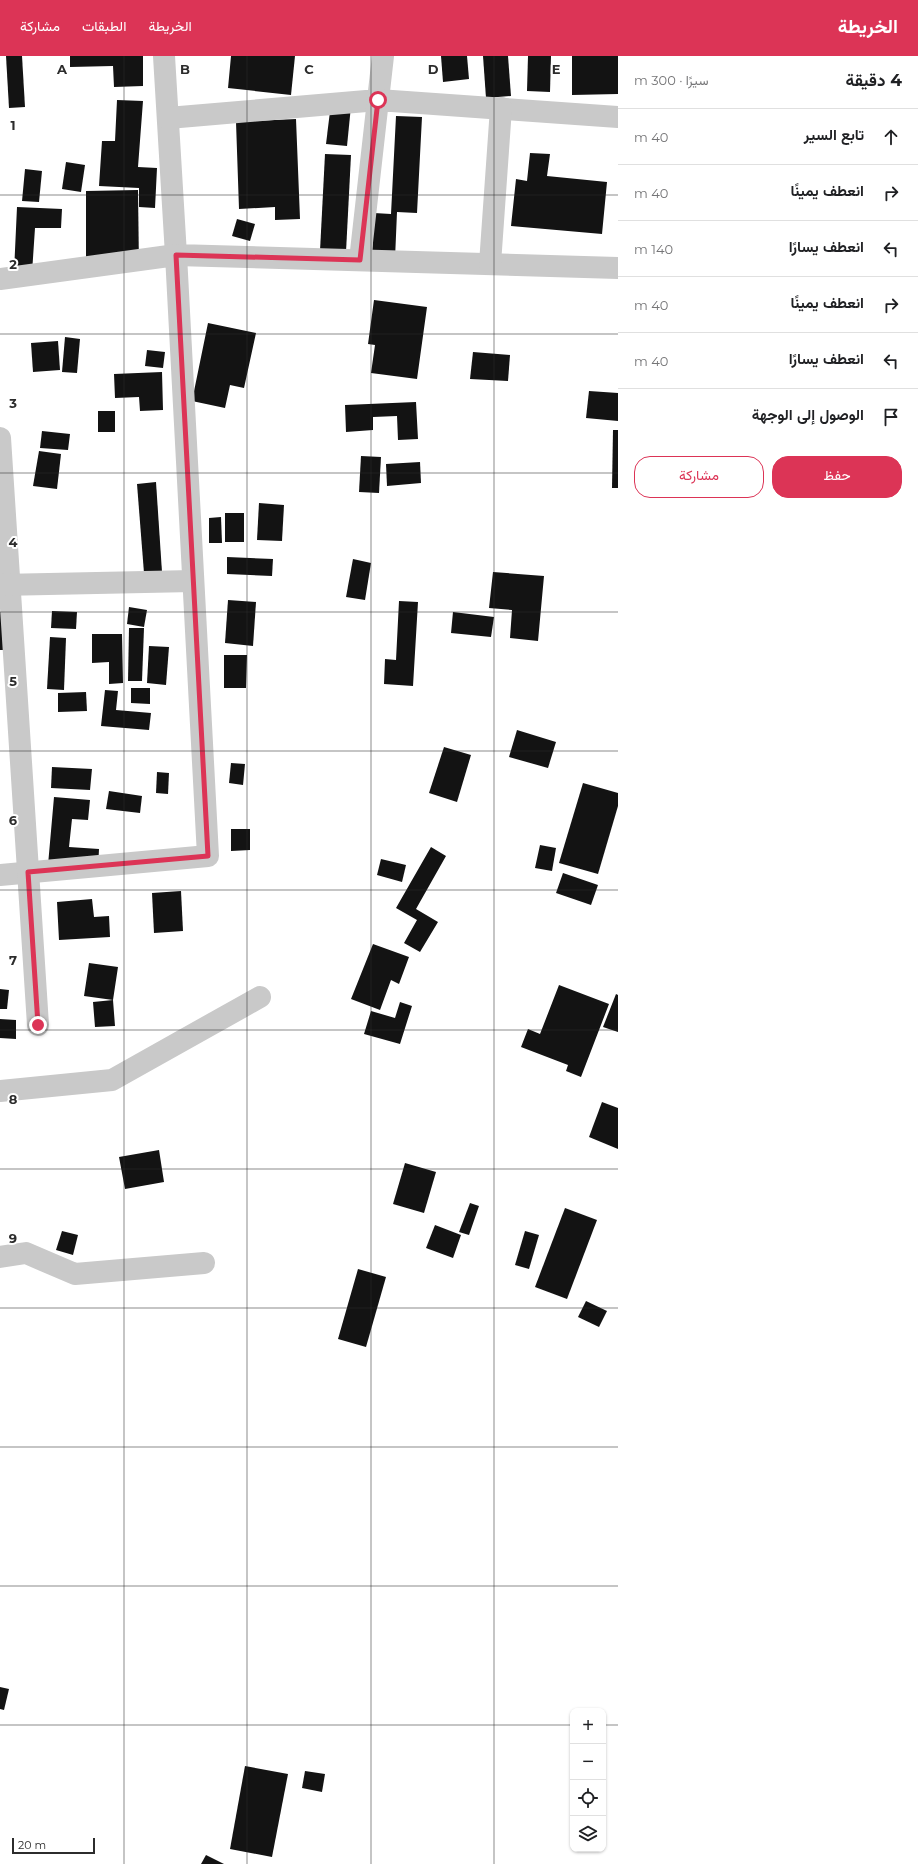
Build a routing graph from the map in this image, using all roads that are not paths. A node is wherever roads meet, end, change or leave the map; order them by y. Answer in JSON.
{"nodes":[{"id":1,"x":164,"y":56,"type":"edge"},
{"id":2,"x":383,"y":56,"type":"edge"},
{"id":3,"x":378,"y":100,"type":"junction"},
{"id":4,"x":501,"y":108,"type":"junction"},
{"id":5,"x":618,"y":117,"type":"edge"},
{"id":6,"x":168,"y":118,"type":"junction"},
{"id":7,"x":176,"y":255,"type":"junction"},
{"id":8,"x":360,"y":260,"type":"junction"},
{"id":9,"x":490,"y":264,"type":"junction"},
{"id":10,"x":618,"y":268,"type":"edge"},
{"id":11,"x":0,"y":279,"type":"edge"},
{"id":12,"x":0,"y":438,"type":"edge"},
{"id":13,"x":194,"y":581,"type":"junction"},
{"id":14,"x":5,"y":585,"type":"edge"},
{"id":15,"x":28,"y":872,"type":"junction"},
{"id":16,"x":0,"y":875,"type":"edge"},
{"id":17,"x":260,"y":997,"type":"dead end"},
{"id":18,"x":38,"y":1025,"type":"dead end"},
{"id":19,"x":0,"y":1091,"type":"edge"},
{"id":20,"x":0,"y":1257,"type":"edge"},
{"id":21,"x":204,"y":1263,"type":"dead end"}],
"edges":[{"from":1,"to":6,"type":"street"},
{"from":2,"to":3,"type":"street"},
{"from":3,"to":4,"type":"street"},
{"from":3,"to":6,"type":"street"},
{"from":3,"to":8,"type":"street"},
{"from":4,"to":5,"type":"street"},
{"from":4,"to":9,"type":"street"},
{"from":6,"to":7,"type":"street"},
{"from":7,"to":8,"type":"street"},
{"from":7,"to":11,"type":"street"},
{"from":7,"to":13,"type":"street"},
{"from":8,"to":9,"type":"street"},
{"from":9,"to":10,"type":"street"},
{"from":12,"to":14,"type":"street"},
{"from":13,"to":14,"type":"street"},
{"from":13,"to":15,"type":"street"},
{"from":14,"to":15,"type":"street"},
{"from":15,"to":16,"type":"street"},
{"from":15,"to":18,"type":"street"},
{"from":17,"to":19,"type":"street"},
{"from":20,"to":21,"type":"street"}]}
